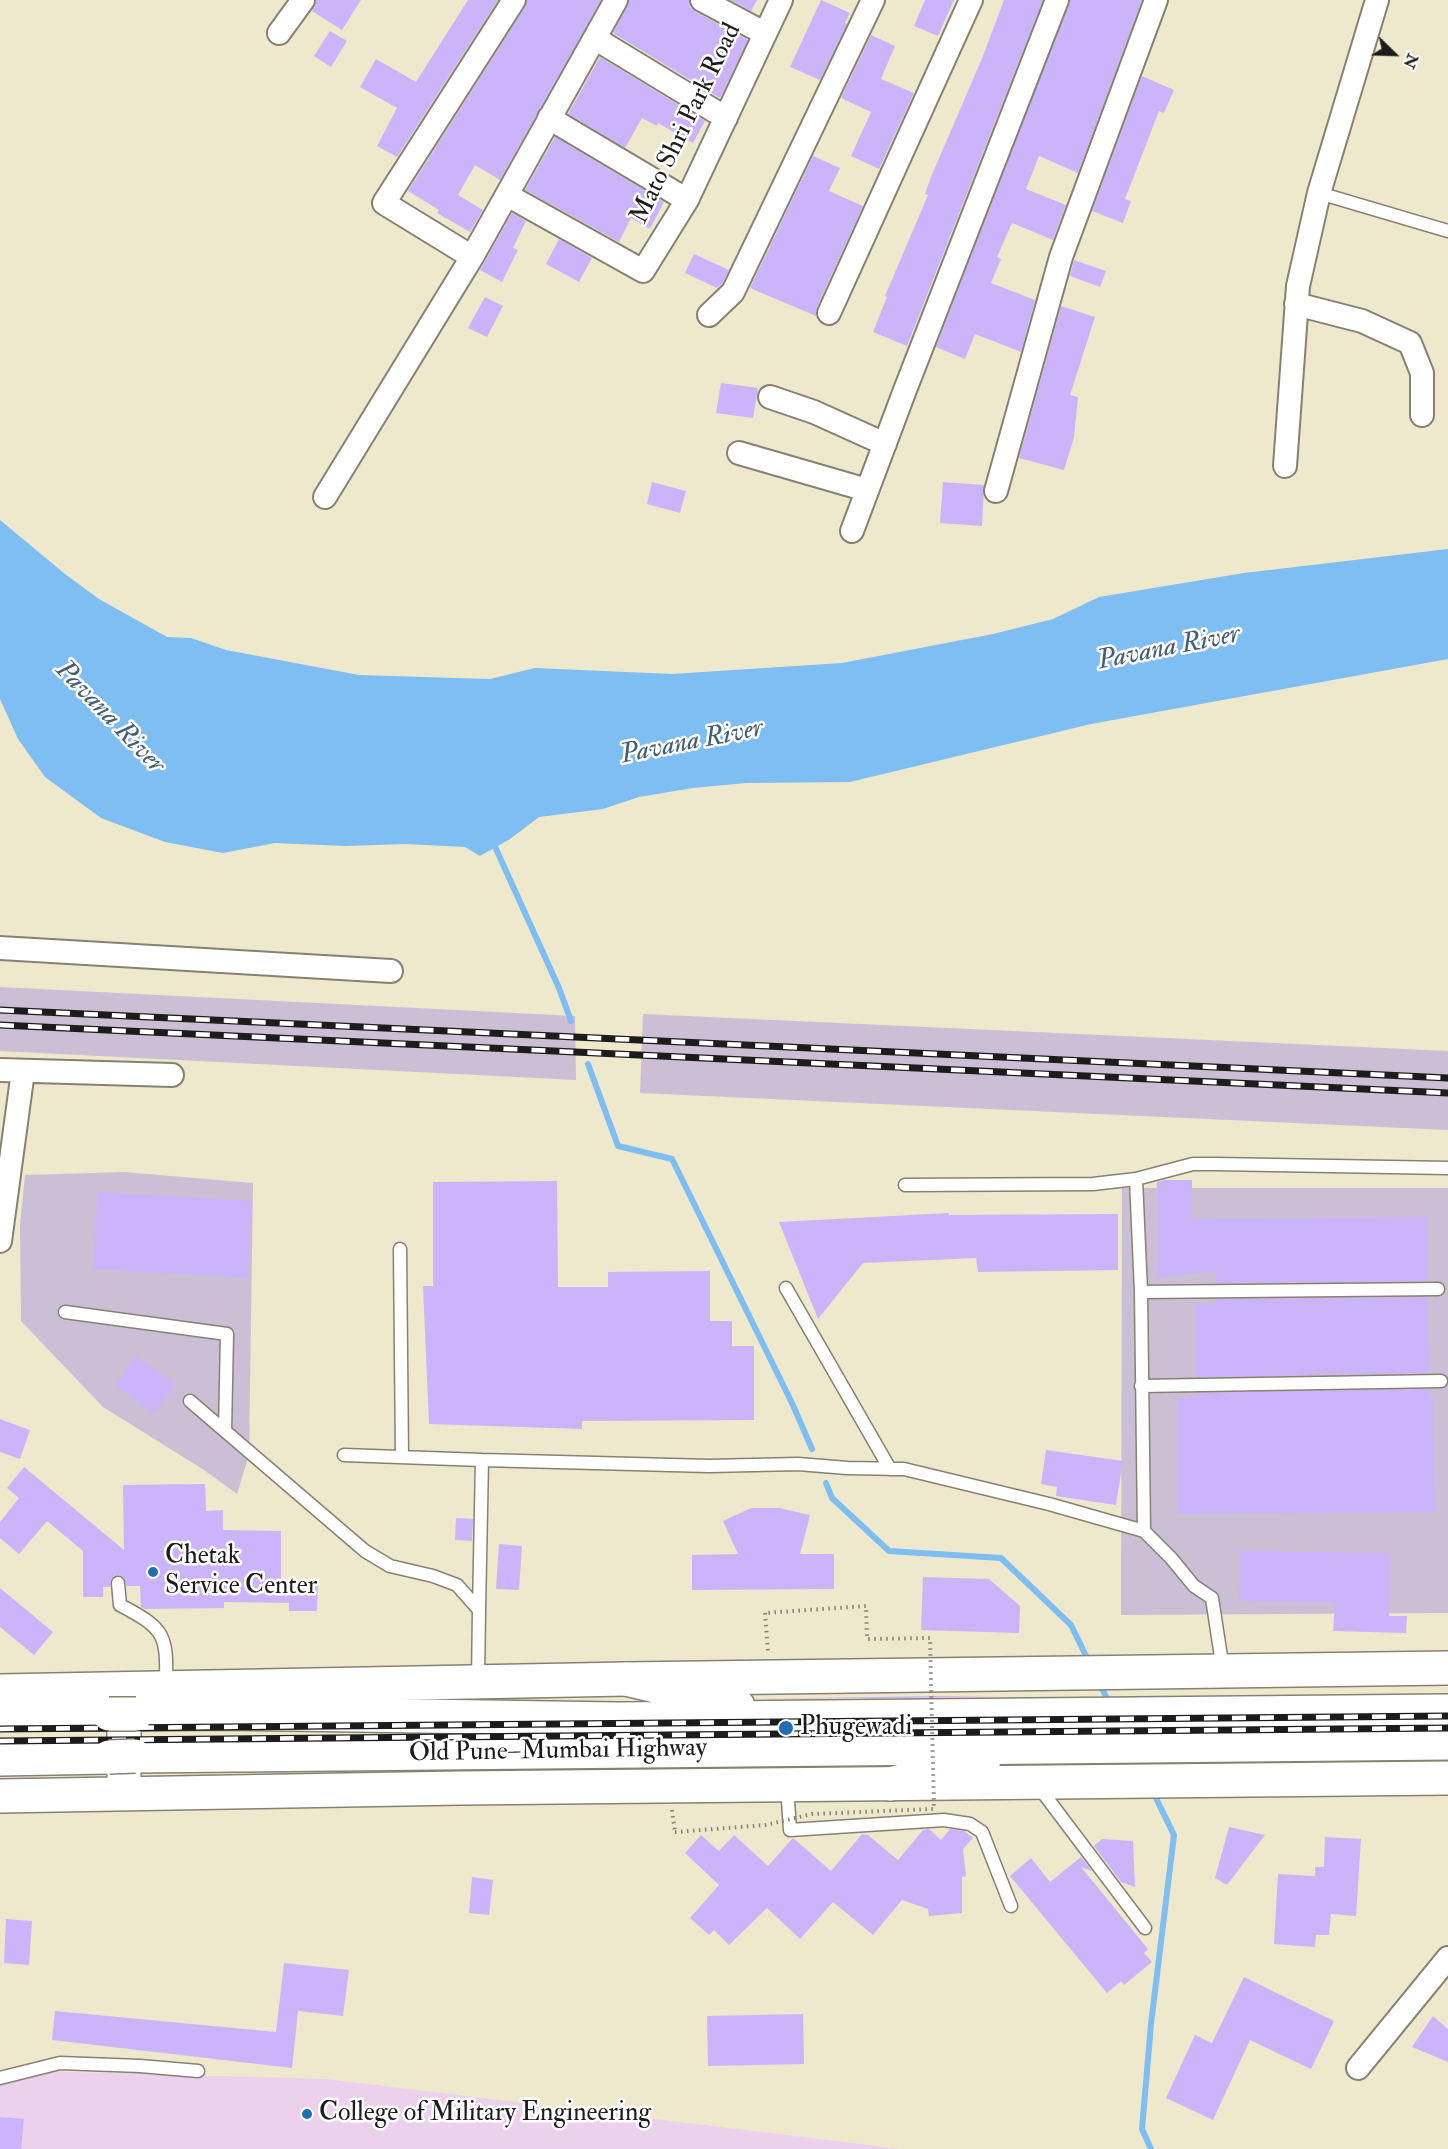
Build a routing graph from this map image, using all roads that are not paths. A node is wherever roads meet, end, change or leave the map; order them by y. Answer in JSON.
{"nodes":[{"id":1,"x":303,"y":0,"type":"edge"},
{"id":2,"x":514,"y":0,"type":"edge"},
{"id":3,"x":616,"y":0,"type":"edge"},
{"id":4,"x":702,"y":0,"type":"edge"},
{"id":5,"x":781,"y":0,"type":"edge"},
{"id":6,"x":873,"y":0,"type":"edge"},
{"id":7,"x":971,"y":0,"type":"edge"},
{"id":8,"x":1057,"y":0,"type":"edge"},
{"id":9,"x":1156,"y":0,"type":"edge"},
{"id":10,"x":1377,"y":0,"type":"edge"},
{"id":11,"x":279,"y":33,"type":"dead end"},
{"id":12,"x":764,"y":33,"type":"junction"},
{"id":13,"x":596,"y":39,"type":"junction"},
{"id":14,"x":549,"y":118,"type":"junction"},
{"id":15,"x":726,"y":118,"type":"junction"},
{"id":16,"x":1319,"y":193,"type":"junction"},
{"id":17,"x":507,"y":195,"type":"junction"},
{"id":18,"x":687,"y":200,"type":"junction"},
{"id":19,"x":1448,"y":231,"type":"edge"},
{"id":20,"x":472,"y":257,"type":"junction"},
{"id":21,"x":1296,"y":304,"type":"junction"},
{"id":22,"x":829,"y":313,"type":"dead end"},
{"id":23,"x":709,"y":315,"type":"dead end"},
{"id":24,"x":770,"y":397,"type":"dead end"},
{"id":25,"x":1422,"y":415,"type":"dead end"},
{"id":26,"x":885,"y":444,"type":"junction"},
{"id":27,"x":739,"y":453,"type":"dead end"},
{"id":28,"x":1285,"y":466,"type":"dead end"},
{"id":29,"x":867,"y":490,"type":"junction"},
{"id":30,"x":996,"y":491,"type":"dead end"},
{"id":31,"x":325,"y":498,"type":"dead end"},
{"id":32,"x":852,"y":531,"type":"dead end"},
{"id":33,"x":0,"y":948,"type":"edge"},
{"id":34,"x":391,"y":971,"type":"dead end"},
{"id":35,"x":0,"y":1070,"type":"edge"},
{"id":36,"x":23,"y":1071,"type":"junction"},
{"id":37,"x":172,"y":1075,"type":"dead end"},
{"id":38,"x":1448,"y":1168,"type":"edge"},
{"id":39,"x":1136,"y":1179,"type":"junction"},
{"id":40,"x":905,"y":1185,"type":"dead end"},
{"id":41,"x":0,"y":1242,"type":"edge"},
{"id":42,"x":400,"y":1249,"type":"dead end"},
{"id":43,"x":786,"y":1288,"type":"dead end"},
{"id":44,"x":1438,"y":1289,"type":"dead end"},
{"id":45,"x":1141,"y":1292,"type":"junction"},
{"id":46,"x":66,"y":1312,"type":"dead end"},
{"id":47,"x":1441,"y":1381,"type":"dead end"},
{"id":48,"x":1141,"y":1386,"type":"junction"},
{"id":49,"x":190,"y":1401,"type":"dead end"},
{"id":50,"x":225,"y":1431,"type":"junction"},
{"id":51,"x":344,"y":1455,"type":"dead end"},
{"id":52,"x":402,"y":1457,"type":"junction"},
{"id":53,"x":482,"y":1461,"type":"junction"},
{"id":54,"x":890,"y":1469,"type":"junction"},
{"id":55,"x":1144,"y":1531,"type":"junction"},
{"id":56,"x":118,"y":1583,"type":"dead end"},
{"id":57,"x":479,"y":1610,"type":"junction"},
{"id":58,"x":1448,"y":1668,"type":"edge"},
{"id":59,"x":1224,"y":1671,"type":"junction"},
{"id":60,"x":626,"y":1679,"type":"junction"},
{"id":61,"x":478,"y":1682,"type":"junction"},
{"id":62,"x":166,"y":1688,"type":"junction"},
{"id":63,"x":0,"y":1691,"type":"edge"},
{"id":64,"x":123,"y":1705,"type":"junction"},
{"id":65,"x":1448,"y":1710,"type":"edge"},
{"id":66,"x":0,"y":1714,"type":"edge"},
{"id":67,"x":786,"y":1718,"type":"junction"},
{"id":68,"x":1448,"y":1743,"type":"edge"},
{"id":69,"x":1035,"y":1747,"type":"junction"},
{"id":70,"x":0,"y":1759,"type":"edge"},
{"id":71,"x":1448,"y":1778,"type":"edge"},
{"id":72,"x":1035,"y":1782,"type":"junction"},
{"id":73,"x":890,"y":1784,"type":"junction"},
{"id":74,"x":787,"y":1785,"type":"junction"},
{"id":75,"x":124,"y":1794,"type":"junction"},
{"id":76,"x":0,"y":1796,"type":"edge"},
{"id":77,"x":1011,"y":1906,"type":"dead end"},
{"id":78,"x":1144,"y":1928,"type":"dead end"},
{"id":79,"x":1448,"y":1958,"type":"edge"},
{"id":80,"x":1358,"y":2068,"type":"dead end"},
{"id":81,"x":198,"y":2071,"type":"dead end"},
{"id":82,"x":0,"y":2078,"type":"edge"}],
"edges":[{"from":1,"to":11,"type":"street"},
{"from":2,"to":20,"type":"street"},
{"from":3,"to":13,"type":"street"},
{"from":4,"to":12,"type":"street"},
{"from":5,"to":12,"type":"street","name":"Mato Shri Park Road"},
{"from":6,"to":23,"type":"street"},
{"from":7,"to":22,"type":"street"},
{"from":8,"to":26,"type":"street"},
{"from":9,"to":30,"type":"street"},
{"from":10,"to":16,"type":"street"},
{"from":12,"to":15,"type":"street","name":"Mato Shri Park Road"},
{"from":13,"to":14,"type":"street"},
{"from":13,"to":15,"type":"street"},
{"from":14,"to":17,"type":"street"},
{"from":14,"to":18,"type":"street"},
{"from":15,"to":18,"type":"street","name":"Mato Shri Park Road"},
{"from":16,"to":19,"type":"lane"},
{"from":16,"to":21,"type":"street"},
{"from":17,"to":18,"type":"street","name":"Mato Shri Park Road"},
{"from":17,"to":20,"type":"street"},
{"from":20,"to":31,"type":"street"},
{"from":21,"to":25,"type":"street"},
{"from":21,"to":28,"type":"street"},
{"from":24,"to":26,"type":"street"},
{"from":26,"to":29,"type":"street"},
{"from":27,"to":29,"type":"street"},
{"from":29,"to":32,"type":"street"},
{"from":33,"to":34,"type":"street"},
{"from":35,"to":36,"type":"street"},
{"from":36,"to":37,"type":"street"},
{"from":36,"to":41,"type":"street"},
{"from":38,"to":39,"type":"lane"},
{"from":39,"to":40,"type":"lane"},
{"from":39,"to":45,"type":"lane"},
{"from":42,"to":52,"type":"lane"},
{"from":43,"to":54,"type":"lane"},
{"from":44,"to":45,"type":"lane"},
{"from":45,"to":48,"type":"lane"},
{"from":46,"to":50,"type":"lane"},
{"from":47,"to":48,"type":"lane"},
{"from":48,"to":55,"type":"lane"},
{"from":49,"to":50,"type":"lane"},
{"from":50,"to":57,"type":"lane"},
{"from":51,"to":52,"type":"lane"},
{"from":52,"to":53,"type":"lane"},
{"from":53,"to":54,"type":"lane"},
{"from":53,"to":57,"type":"lane"},
{"from":54,"to":55,"type":"lane"},
{"from":55,"to":59,"type":"lane"},
{"from":56,"to":62,"type":"lane"},
{"from":57,"to":61,"type":"lane"},
{"from":58,"to":59,"type":"main road"},
{"from":59,"to":60,"type":"main road"},
{"from":60,"to":61,"type":"main road"},
{"from":60,"to":67,"type":"main road"},
{"from":61,"to":62,"type":"main road"},
{"from":62,"to":64,"type":"main road"},
{"from":63,"to":64,"type":"main road"},
{"from":64,"to":66,"type":"main road","name":"Old Pune–Mumbai Highway"},
{"from":64,"to":67,"type":"main road","name":"Old Pune–Mumbai Highway"},
{"from":64,"to":75,"type":"main road"},
{"from":65,"to":67,"type":"main road","name":"Old Pune–Mumbai Highway"},
{"from":68,"to":69,"type":"main road","name":"Old Pune–Mumbai Highway"},
{"from":69,"to":70,"type":"main road","name":"Old Pune–Mumbai Highway"},
{"from":69,"to":73,"type":"main road"},
{"from":71,"to":72,"type":"main road"},
{"from":72,"to":73,"type":"main road"},
{"from":72,"to":78,"type":"lane"},
{"from":73,"to":74,"type":"main road"},
{"from":74,"to":75,"type":"main road"},
{"from":74,"to":77,"type":"lane"},
{"from":75,"to":76,"type":"main road"},
{"from":79,"to":80,"type":"street"},
{"from":81,"to":82,"type":"lane"}]}
